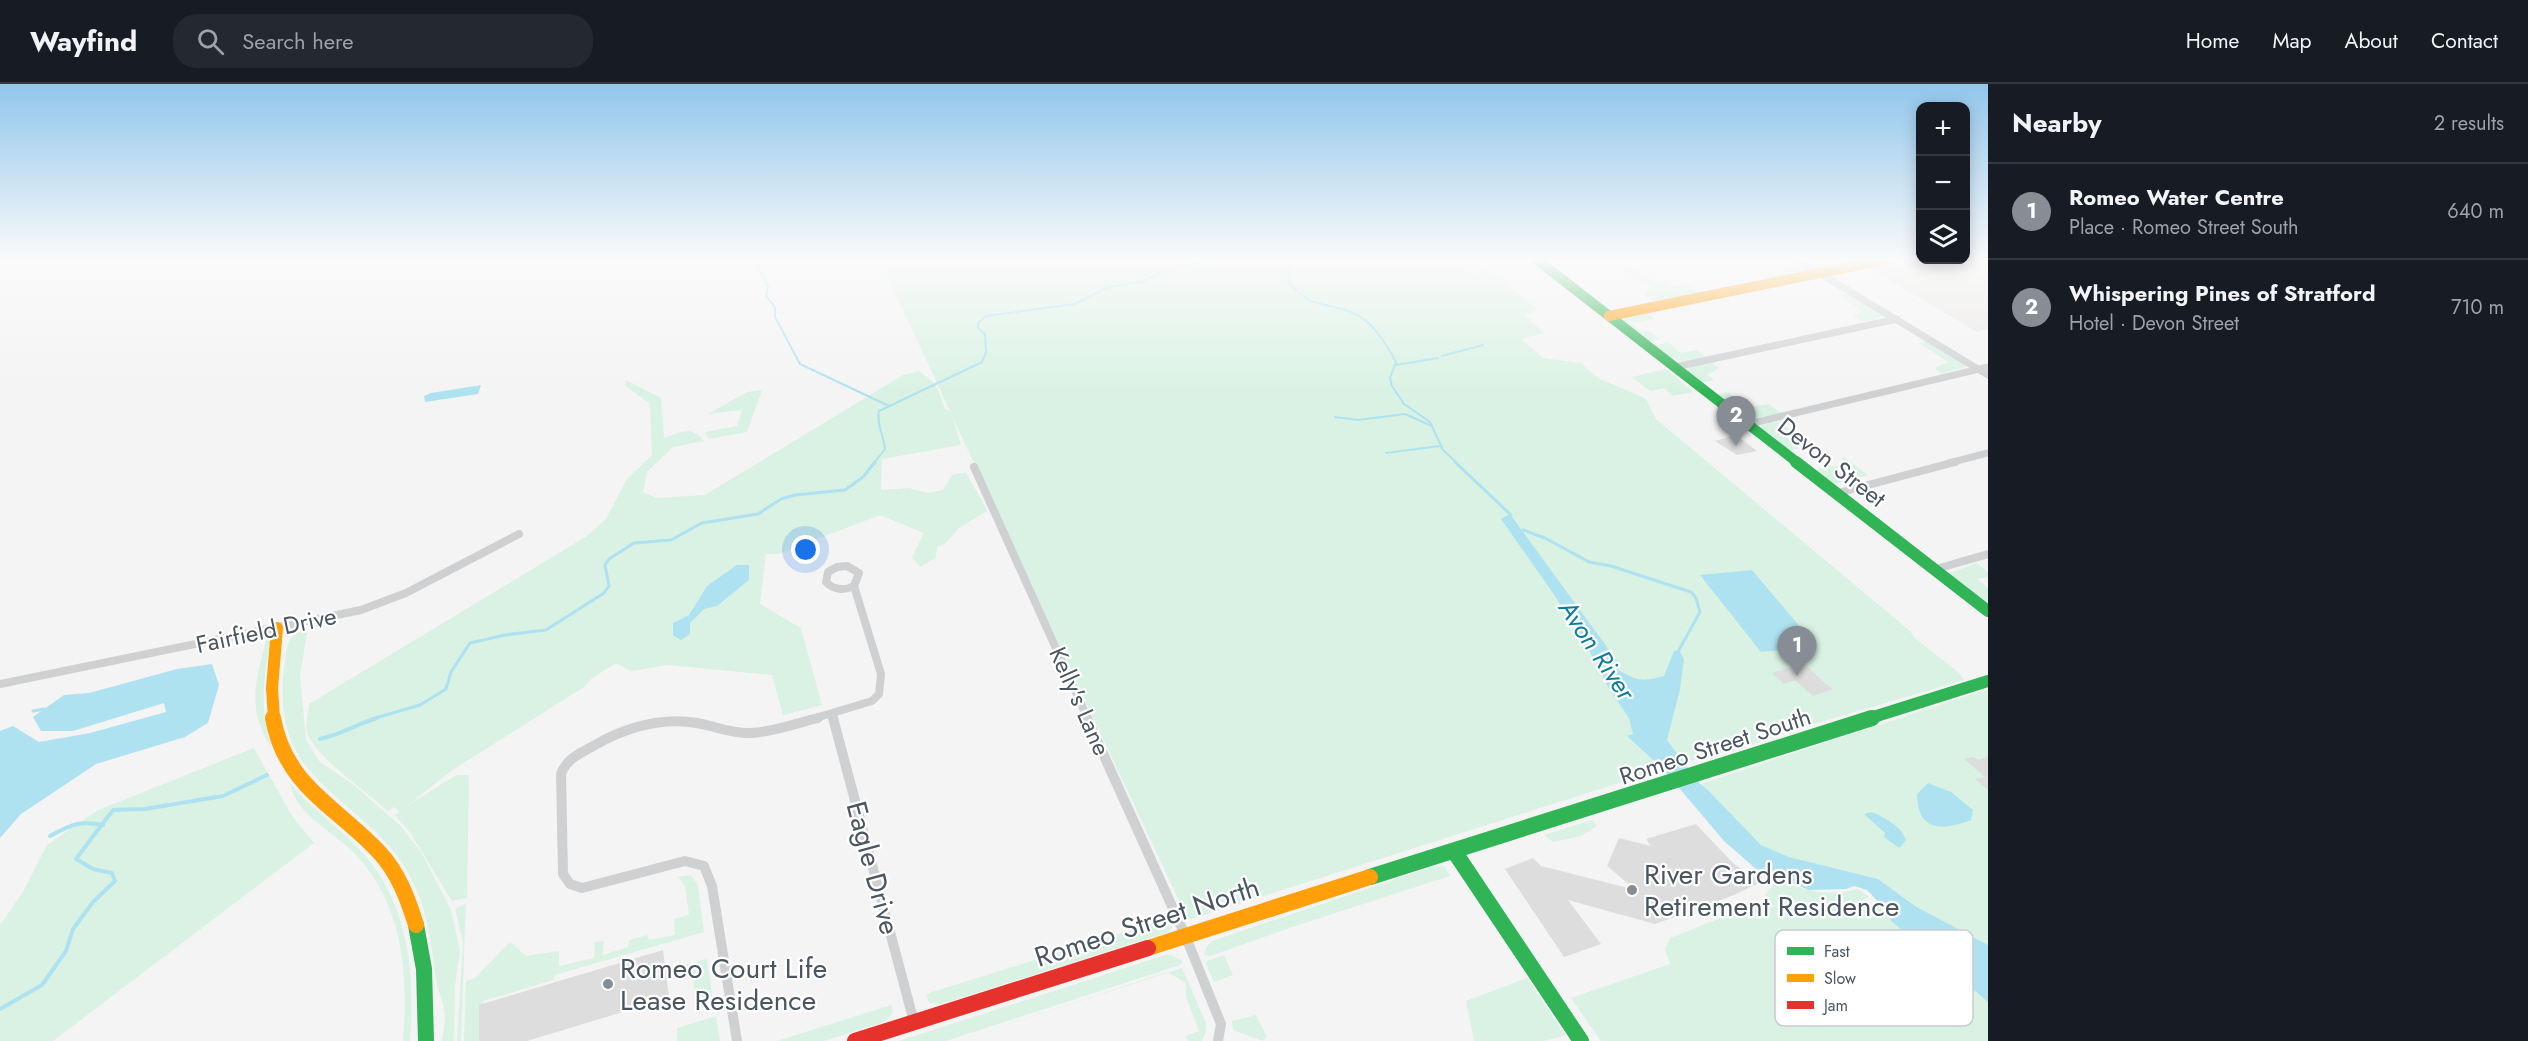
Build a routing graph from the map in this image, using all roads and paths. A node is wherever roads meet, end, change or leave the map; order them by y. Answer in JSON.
{"nodes":[{"id":1,"x":1593,"y":304,"type":"edge"},
{"id":2,"x":1672,"y":304,"type":"edge"},
{"id":3,"x":1871,"y":304,"type":"edge"},
{"id":4,"x":1609,"y":316,"type":"junction"},
{"id":5,"x":1897,"y":319,"type":"junction"},
{"id":6,"x":1675,"y":367,"type":"junction"},
{"id":7,"x":1988,"y":367,"type":"edge"},
{"id":8,"x":1978,"y":369,"type":"junction"},
{"id":9,"x":1988,"y":375,"type":"edge"},
{"id":10,"x":1749,"y":424,"type":"junction"},
{"id":11,"x":1988,"y":453,"type":"edge"},
{"id":12,"x":974,"y":467,"type":"dead end"},
{"id":13,"x":1838,"y":493,"type":"junction"},
{"id":14,"x":519,"y":534,"type":"dead end"},
{"id":15,"x":1988,"y":554,"type":"edge"},
{"id":16,"x":1936,"y":570,"type":"junction"},
{"id":17,"x":854,"y":586,"type":"dead end"},
{"id":18,"x":1988,"y":611,"type":"edge"},
{"id":19,"x":278,"y":628,"type":"junction"},
{"id":20,"x":1988,"y":681,"type":"edge"},
{"id":21,"x":0,"y":684,"type":"edge"},
{"id":22,"x":831,"y":714,"type":"junction"},
{"id":23,"x":1454,"y":851,"type":"junction"},
{"id":24,"x":1185,"y":935,"type":"junction"},
{"id":25,"x":914,"y":1022,"type":"junction"},
{"id":26,"x":426,"y":1041,"type":"edge"},
{"id":27,"x":737,"y":1041,"type":"edge"},
{"id":28,"x":855,"y":1041,"type":"edge"},
{"id":29,"x":1218,"y":1041,"type":"edge"},
{"id":30,"x":1581,"y":1041,"type":"edge"}],
"edges":[{"from":1,"to":4,"type":"street","name":"Devon Street"},
{"from":2,"to":4,"type":"street"},
{"from":3,"to":5,"type":"street"},
{"from":4,"to":6,"type":"street","name":"Devon Street"},
{"from":5,"to":6,"type":"street"},
{"from":5,"to":8,"type":"street"},
{"from":6,"to":10,"type":"street","name":"Devon Street"},
{"from":7,"to":8,"type":"street"},
{"from":8,"to":9,"type":"street"},
{"from":8,"to":10,"type":"street"},
{"from":10,"to":13,"type":"street","name":"Devon Street"},
{"from":11,"to":13,"type":"street"},
{"from":12,"to":24,"type":"street","name":"Kelly's Lane"},
{"from":13,"to":16,"type":"street","name":"Devon Street"},
{"from":14,"to":19,"type":"street","name":"Fairfield Drive"},
{"from":15,"to":16,"type":"street"},
{"from":16,"to":18,"type":"street","name":"Devon Street"},
{"from":17,"to":22,"type":"street"},
{"from":19,"to":21,"type":"street","name":"Fairfield Drive"},
{"from":19,"to":26,"type":"street"},
{"from":20,"to":23,"type":"street","name":"Romeo Street South"},
{"from":22,"to":25,"type":"street","name":"Eagle Drive"},
{"from":22,"to":27,"type":"street"},
{"from":23,"to":24,"type":"street","name":"Romeo Street North"},
{"from":23,"to":30,"type":"street"},
{"from":24,"to":25,"type":"street","name":"Romeo Street North"},
{"from":24,"to":29,"type":"street","name":"Kelly's Lane"},
{"from":25,"to":28,"type":"street","name":"Romeo Street North"}]}
